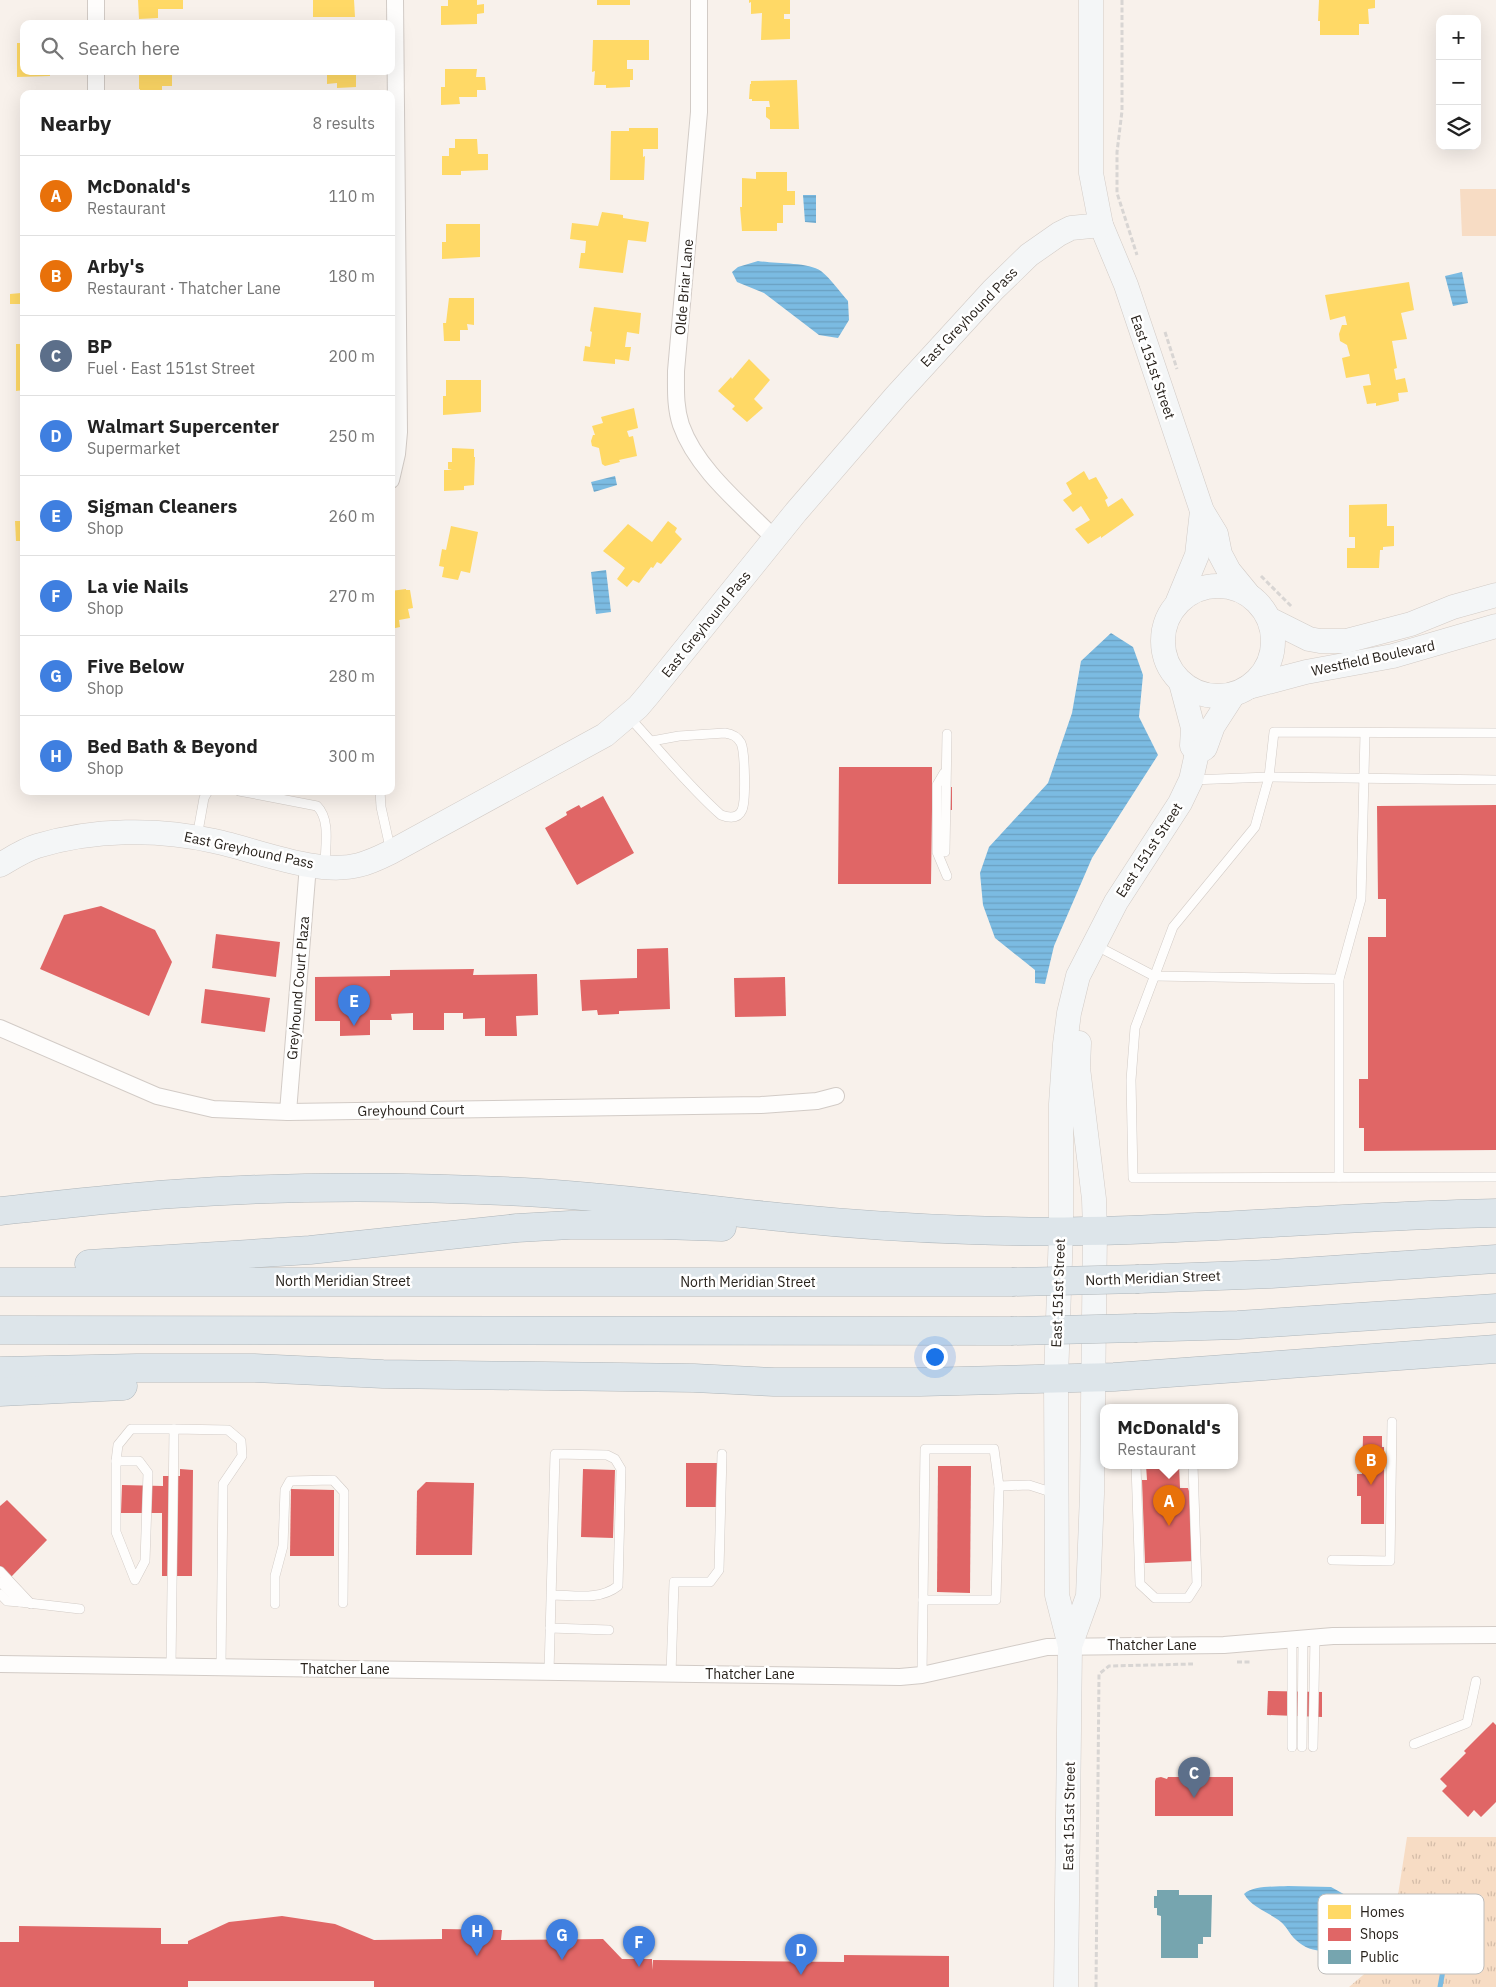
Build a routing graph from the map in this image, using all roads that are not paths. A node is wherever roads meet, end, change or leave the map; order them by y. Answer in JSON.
{"nodes":[{"id":1,"x":96,"y":0,"type":"edge"},
{"id":2,"x":395,"y":0,"type":"edge"},
{"id":3,"x":699,"y":0,"type":"edge"},
{"id":4,"x":1091,"y":0,"type":"edge"},
{"id":5,"x":96,"y":20,"type":"edge"},
{"id":6,"x":96,"y":75,"type":"edge"},
{"id":7,"x":96,"y":90,"type":"edge"},
{"id":8,"x":1101,"y":225,"type":"junction"},
{"id":9,"x":395,"y":465,"type":"edge"},
{"id":10,"x":1202,"y":511,"type":"junction"},
{"id":11,"x":774,"y":538,"type":"junction"},
{"id":12,"x":1247,"y":593,"type":"junction"},
{"id":13,"x":1496,"y":595,"type":"edge"},
{"id":14,"x":1178,"y":601,"type":"junction"},
{"id":15,"x":1269,"y":619,"type":"junction"},
{"id":16,"x":1496,"y":626,"type":"edge"},
{"id":17,"x":1181,"y":683,"type":"junction"},
{"id":18,"x":1241,"y":691,"type":"junction"},
{"id":19,"x":628,"y":716,"type":"junction"},
{"id":20,"x":1365,"y":733,"type":"junction"},
{"id":21,"x":1496,"y":733,"type":"edge"},
{"id":22,"x":947,"y":734,"type":"dead end"},
{"id":23,"x":652,"y":741,"type":"junction"},
{"id":24,"x":1197,"y":753,"type":"junction"},
{"id":25,"x":946,"y":771,"type":"junction"},
{"id":26,"x":1270,"y":777,"type":"junction"},
{"id":27,"x":1364,"y":778,"type":"junction"},
{"id":28,"x":1190,"y":780,"type":"junction"},
{"id":29,"x":1496,"y":780,"type":"edge"},
{"id":30,"x":206,"y":795,"type":"edge"},
{"id":31,"x":259,"y":795,"type":"edge"},
{"id":32,"x":380,"y":795,"type":"edge"},
{"id":33,"x":197,"y":837,"type":"junction"},
{"id":34,"x":391,"y":852,"type":"junction"},
{"id":35,"x":945,"y":852,"type":"dead end"},
{"id":36,"x":0,"y":864,"type":"edge"},
{"id":37,"x":317,"y":865,"type":"junction"},
{"id":38,"x":947,"y":876,"type":"dead end"},
{"id":39,"x":1095,"y":945,"type":"junction"},
{"id":40,"x":1154,"y":976,"type":"junction"},
{"id":41,"x":1339,"y":979,"type":"junction"},
{"id":42,"x":0,"y":1028,"type":"edge"},
{"id":43,"x":836,"y":1096,"type":"dead end"},
{"id":44,"x":288,"y":1112,"type":"junction"},
{"id":45,"x":1339,"y":1177,"type":"junction"},
{"id":46,"x":1496,"y":1177,"type":"edge"},
{"id":47,"x":0,"y":1198,"type":"edge"},
{"id":48,"x":112,"y":1200,"type":"junction"},
{"id":49,"x":0,"y":1211,"type":"edge"},
{"id":50,"x":1496,"y":1213,"type":"edge"},
{"id":51,"x":879,"y":1226,"type":"junction"},
{"id":52,"x":1061,"y":1231,"type":"junction"},
{"id":53,"x":1095,"y":1231,"type":"junction"},
{"id":54,"x":1496,"y":1259,"type":"edge"},
{"id":55,"x":0,"y":1271,"type":"edge"},
{"id":56,"x":0,"y":1282,"type":"edge"},
{"id":57,"x":1496,"y":1308,"type":"edge"},
{"id":58,"x":0,"y":1330,"type":"edge"},
{"id":59,"x":1496,"y":1349,"type":"edge"},
{"id":60,"x":0,"y":1371,"type":"edge"},
{"id":61,"x":383,"y":1374,"type":"junction"},
{"id":62,"x":1093,"y":1378,"type":"junction"},
{"id":63,"x":1056,"y":1379,"type":"junction"},
{"id":64,"x":0,"y":1392,"type":"edge"},
{"id":65,"x":1392,"y":1422,"type":"dead end"},
{"id":66,"x":174,"y":1429,"type":"junction"},
{"id":67,"x":722,"y":1454,"type":"dead end"},
{"id":68,"x":116,"y":1461,"type":"junction"},
{"id":69,"x":1136,"y":1469,"type":"edge"},
{"id":70,"x":1193,"y":1469,"type":"edge"},
{"id":71,"x":999,"y":1486,"type":"junction"},
{"id":72,"x":1057,"y":1494,"type":"junction"},
{"id":73,"x":1332,"y":1560,"type":"dead end"},
{"id":74,"x":0,"y":1571,"type":"edge"},
{"id":75,"x":0,"y":1582,"type":"edge"},
{"id":76,"x":0,"y":1594,"type":"edge"},
{"id":77,"x":551,"y":1595,"type":"junction"},
{"id":78,"x":923,"y":1600,"type":"junction"},
{"id":79,"x":3,"y":1601,"type":"edge"},
{"id":80,"x":20,"y":1602,"type":"junction"},
{"id":81,"x":343,"y":1603,"type":"dead end"},
{"id":82,"x":31,"y":1604,"type":"junction"},
{"id":83,"x":275,"y":1604,"type":"dead end"},
{"id":84,"x":80,"y":1610,"type":"dead end"},
{"id":85,"x":550,"y":1628,"type":"junction"},
{"id":86,"x":609,"y":1630,"type":"dead end"},
{"id":87,"x":1496,"y":1635,"type":"edge"},
{"id":88,"x":1303,"y":1638,"type":"junction"},
{"id":89,"x":1070,"y":1646,"type":"junction"},
{"id":90,"x":0,"y":1664,"type":"edge"},
{"id":91,"x":171,"y":1667,"type":"junction"},
{"id":92,"x":221,"y":1667,"type":"junction"},
{"id":93,"x":549,"y":1672,"type":"junction"},
{"id":94,"x":671,"y":1674,"type":"junction"},
{"id":95,"x":922,"y":1675,"type":"junction"},
{"id":96,"x":1476,"y":1681,"type":"dead end"},
{"id":97,"x":1414,"y":1744,"type":"dead end"},
{"id":98,"x":1292,"y":1747,"type":"dead end"},
{"id":99,"x":1302,"y":1747,"type":"dead end"},
{"id":100,"x":1313,"y":1747,"type":"dead end"},
{"id":101,"x":1066,"y":1987,"type":"edge"}],
"edges":[{"from":1,"to":5,"type":"street"},
{"from":2,"to":9,"type":"street"},
{"from":3,"to":11,"type":"street","name":"Olde Briar Lane"},
{"from":4,"to":8,"type":"street"},
{"from":6,"to":7,"type":"street"},
{"from":8,"to":10,"type":"street","name":"East 151st Street"},
{"from":8,"to":11,"type":"street","name":"East Greyhound Pass"},
{"from":10,"to":12,"type":"street","name":"East 151st Street"},
{"from":10,"to":14,"type":"street","name":"East 151st Street"},
{"from":11,"to":19,"type":"street","name":"East Greyhound Pass"},
{"from":12,"to":14,"type":"street"},
{"from":12,"to":15,"type":"street"},
{"from":13,"to":15,"type":"street","name":"Westfield Boulevard"},
{"from":14,"to":17,"type":"street"},
{"from":15,"to":18,"type":"street"},
{"from":16,"to":18,"type":"street","name":"Westfield Boulevard"},
{"from":17,"to":18,"type":"street"},
{"from":17,"to":24,"type":"street","name":"East 151st Street"},
{"from":18,"to":24,"type":"street","name":"East 151st Street"},
{"from":19,"to":23,"type":"lane"},
{"from":19,"to":34,"type":"street","name":"East Greyhound Pass"},
{"from":20,"to":21,"type":"lane"},
{"from":20,"to":26,"type":"lane"},
{"from":20,"to":27,"type":"lane"},
{"from":22,"to":25,"type":"lane"},
{"from":23,"to":23,"type":"lane"},
{"from":24,"to":28,"type":"street","name":"East 151st Street"},
{"from":25,"to":35,"type":"lane"},
{"from":25,"to":38,"type":"lane"},
{"from":26,"to":27,"type":"lane"},
{"from":26,"to":28,"type":"lane"},
{"from":26,"to":40,"type":"lane"},
{"from":27,"to":29,"type":"lane"},
{"from":27,"to":41,"type":"lane"},
{"from":28,"to":39,"type":"street","name":"East 151st Street"},
{"from":30,"to":33,"type":"lane"},
{"from":31,"to":37,"type":"lane"},
{"from":32,"to":34,"type":"lane"},
{"from":33,"to":36,"type":"street","name":"East Greyhound Pass"},
{"from":33,"to":37,"type":"street","name":"East Greyhound Pass"},
{"from":34,"to":37,"type":"street","name":"East Greyhound Pass"},
{"from":37,"to":44,"type":"street","name":"Greyhound Court Plaza"},
{"from":39,"to":40,"type":"lane"},
{"from":39,"to":52,"type":"street","name":"East 151st Street"},
{"from":39,"to":53,"type":"street","name":"East 151st Street"},
{"from":40,"to":41,"type":"lane"},
{"from":40,"to":45,"type":"lane"},
{"from":41,"to":45,"type":"lane"},
{"from":42,"to":44,"type":"street","name":"Greyhound Court"},
{"from":43,"to":44,"type":"street","name":"Greyhound Court"},
{"from":45,"to":46,"type":"lane"},
{"from":47,"to":48,"type":"highway"},
{"from":48,"to":49,"type":"highway"},
{"from":48,"to":51,"type":"highway"},
{"from":50,"to":53,"type":"highway"},
{"from":51,"to":52,"type":"highway"},
{"from":51,"to":55,"type":"highway"},
{"from":52,"to":53,"type":"highway"},
{"from":52,"to":63,"type":"street","name":"East 151st Street"},
{"from":53,"to":62,"type":"street","name":"East 151st Street"},
{"from":54,"to":56,"type":"highway","name":"North Meridian Street","bridge":true},
{"from":57,"to":58,"type":"highway","bridge":true},
{"from":59,"to":62,"type":"highway"},
{"from":60,"to":61,"type":"highway"},
{"from":61,"to":63,"type":"highway"},
{"from":61,"to":64,"type":"highway"},
{"from":62,"to":63,"type":"highway"},
{"from":62,"to":89,"type":"street","name":"East 151st Street"},
{"from":63,"to":72,"type":"street","name":"East 151st Street"},
{"from":65,"to":73,"type":"lane"},
{"from":66,"to":68,"type":"lane"},
{"from":66,"to":91,"type":"lane"},
{"from":66,"to":92,"type":"lane"},
{"from":67,"to":94,"type":"lane"},
{"from":68,"to":68,"type":"lane"},
{"from":69,"to":70,"type":"lane"},
{"from":71,"to":72,"type":"lane"},
{"from":71,"to":78,"type":"lane"},
{"from":71,"to":78,"type":"lane"},
{"from":72,"to":89,"type":"street","name":"East 151st Street"},
{"from":74,"to":82,"type":"lane"},
{"from":75,"to":80,"type":"lane"},
{"from":76,"to":79,"type":"lane"},
{"from":77,"to":77,"type":"lane"},
{"from":77,"to":85,"type":"lane"},
{"from":78,"to":95,"type":"lane"},
{"from":79,"to":80,"type":"lane"},
{"from":80,"to":82,"type":"lane"},
{"from":81,"to":83,"type":"lane"},
{"from":82,"to":84,"type":"lane"},
{"from":85,"to":86,"type":"lane"},
{"from":85,"to":93,"type":"lane"},
{"from":87,"to":88,"type":"street","name":"Thatcher Lane"},
{"from":88,"to":89,"type":"street","name":"Thatcher Lane"},
{"from":88,"to":98,"type":"lane"},
{"from":88,"to":99,"type":"lane"},
{"from":88,"to":100,"type":"lane"},
{"from":89,"to":95,"type":"street","name":"Thatcher Lane"},
{"from":89,"to":101,"type":"street","name":"East 151st Street"},
{"from":90,"to":91,"type":"street","name":"Thatcher Lane"},
{"from":91,"to":92,"type":"street","name":"Thatcher Lane"},
{"from":92,"to":93,"type":"street","name":"Thatcher Lane"},
{"from":93,"to":94,"type":"street","name":"Thatcher Lane"},
{"from":94,"to":95,"type":"street","name":"Thatcher Lane"},
{"from":96,"to":97,"type":"lane"}]}
